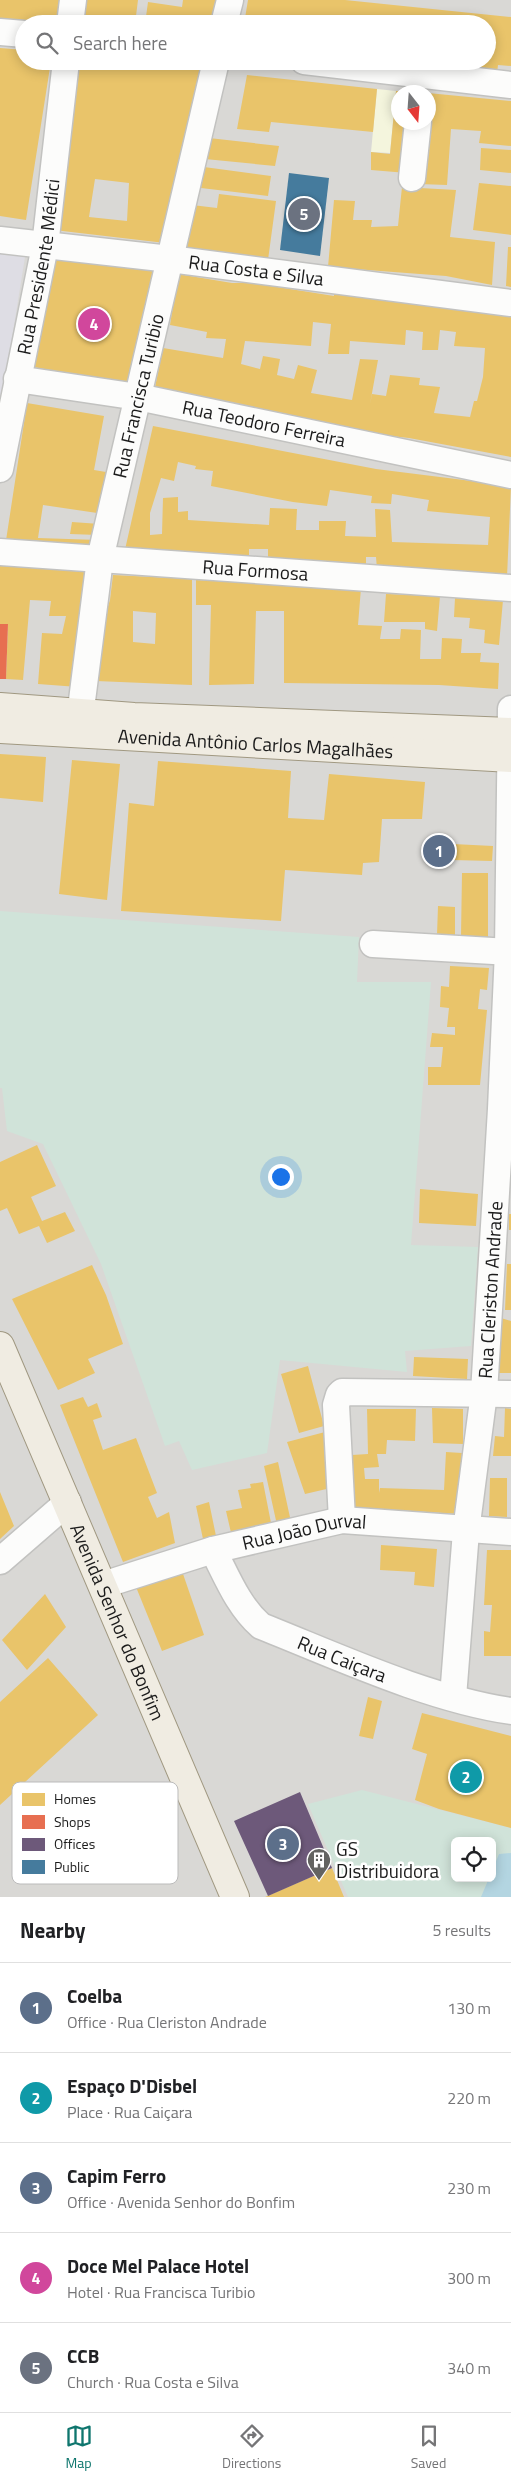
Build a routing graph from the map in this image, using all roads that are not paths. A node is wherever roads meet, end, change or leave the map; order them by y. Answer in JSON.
{"nodes":[{"id":1,"x":73,"y":0,"type":"edge"},
{"id":2,"x":230,"y":0,"type":"edge"},
{"id":3,"x":71,"y":15,"type":"edge"},
{"id":4,"x":226,"y":15,"type":"edge"},
{"id":5,"x":0,"y":32,"type":"edge"},
{"id":6,"x":15,"y":33,"type":"edge"},
{"id":7,"x":65,"y":70,"type":"edge"},
{"id":8,"x":214,"y":70,"type":"edge"},
{"id":9,"x":350,"y":70,"type":"edge"},
{"id":10,"x":422,"y":84,"type":"edge"},
{"id":11,"x":511,"y":85,"type":"edge"},
{"id":12,"x":417,"y":130,"type":"edge"},
{"id":13,"x":412,"y":178,"type":"dead end"},
{"id":14,"x":0,"y":240,"type":"edge"},
{"id":15,"x":45,"y":246,"type":"junction"},
{"id":16,"x":170,"y":258,"type":"junction"},
{"id":17,"x":511,"y":302,"type":"edge"},
{"id":18,"x":16,"y":378,"type":"junction"},
{"id":19,"x":138,"y":397,"type":"junction"},
{"id":20,"x":0,"y":469,"type":"edge"},
{"id":21,"x":511,"y":475,"type":"edge"},
{"id":22,"x":0,"y":552,"type":"edge"},
{"id":23,"x":100,"y":559,"type":"junction"},
{"id":24,"x":511,"y":588,"type":"edge"},
{"id":25,"x":0,"y":707,"type":"edge"},
{"id":26,"x":511,"y":709,"type":"edge"},
{"id":27,"x":79,"y":723,"type":"junction"},
{"id":28,"x":0,"y":729,"type":"edge"},
{"id":29,"x":511,"y":745,"type":"edge"},
{"id":30,"x":373,"y":944,"type":"dead end"},
{"id":31,"x":510,"y":952,"type":"edge"},
{"id":32,"x":506,"y":1109,"type":"edge"},
{"id":33,"x":502,"y":1242,"type":"edge"},
{"id":34,"x":0,"y":1346,"type":"edge"},
{"id":35,"x":484,"y":1393,"type":"junction"},
{"id":36,"x":511,"y":1394,"type":"edge"},
{"id":37,"x":68,"y":1502,"type":"junction"},
{"id":38,"x":342,"y":1520,"type":"junction"},
{"id":39,"x":466,"y":1531,"type":"junction"},
{"id":40,"x":511,"y":1532,"type":"edge"},
{"id":41,"x":213,"y":1550,"type":"junction"},
{"id":42,"x":0,"y":1561,"type":"edge"},
{"id":43,"x":103,"y":1585,"type":"junction"},
{"id":44,"x":453,"y":1697,"type":"junction"},
{"id":45,"x":511,"y":1711,"type":"edge"},
{"id":46,"x":235,"y":1897,"type":"edge"}],
"edges":[{"from":1,"to":3,"type":"street"},
{"from":2,"to":4,"type":"street"},
{"from":5,"to":6,"type":"street"},
{"from":7,"to":15,"type":"street","name":"Rua Presidente Médici"},
{"from":8,"to":16,"type":"street","name":"Rua Francisca Turibio"},
{"from":9,"to":10,"type":"street"},
{"from":10,"to":11,"type":"street"},
{"from":12,"to":13,"type":"street"},
{"from":14,"to":15,"type":"street","name":"Rua Costa e Silva"},
{"from":15,"to":16,"type":"street","name":"Rua Costa e Silva"},
{"from":15,"to":18,"type":"street","name":"Rua Presidente Médici"},
{"from":16,"to":17,"type":"street","name":"Rua Costa e Silva"},
{"from":16,"to":19,"type":"street","name":"Rua Francisca Turibio"},
{"from":18,"to":19,"type":"street","name":"Rua Teodoro Ferreira"},
{"from":18,"to":20,"type":"street","name":"Rua Presidente Médici"},
{"from":19,"to":21,"type":"street","name":"Rua Teodoro Ferreira"},
{"from":19,"to":23,"type":"street","name":"Rua Francisca Turibio"},
{"from":22,"to":23,"type":"street","name":"Rua Formosa"},
{"from":23,"to":24,"type":"street","name":"Rua Formosa"},
{"from":23,"to":27,"type":"street","name":"Rua Francisca Turibio"},
{"from":25,"to":27,"type":"main road","name":"Avenida Antônio Carlos Magalhães"},
{"from":26,"to":29,"type":"street","name":"Rua Cleriston Andrade"},
{"from":27,"to":28,"type":"main road","name":"Avenida Antônio Carlos Magalhães"},
{"from":27,"to":29,"type":"main road","name":"Avenida Antônio Carlos Magalhães"},
{"from":29,"to":31,"type":"street","name":"Rua Cleriston Andrade"},
{"from":30,"to":31,"type":"street"},
{"from":31,"to":32,"type":"street","name":"Rua Cleriston Andrade"},
{"from":32,"to":33,"type":"street","name":"Rua Cleriston Andrade"},
{"from":33,"to":35,"type":"street","name":"Rua Cleriston Andrade"},
{"from":34,"to":37,"type":"main road","name":"Avenida Senhor do Bonfim"},
{"from":35,"to":36,"type":"street"},
{"from":35,"to":38,"type":"street"},
{"from":35,"to":39,"type":"street","name":"Rua Cleriston Andrade"},
{"from":37,"to":42,"type":"street"},
{"from":37,"to":43,"type":"main road","name":"Avenida Senhor do Bonfim"},
{"from":38,"to":39,"type":"street","name":"Rua João Durval"},
{"from":38,"to":41,"type":"street","name":"Rua João Durval"},
{"from":39,"to":40,"type":"street","name":"Rua João Durval"},
{"from":39,"to":44,"type":"street","name":"Rua Cleriston Andrade"},
{"from":41,"to":43,"type":"street","name":"Rua João Durval"},
{"from":41,"to":44,"type":"street","name":"Rua Caiçara"},
{"from":43,"to":46,"type":"main road","name":"Avenida Senhor do Bonfim"},
{"from":44,"to":45,"type":"street","name":"Rua Caiçara"}]}
